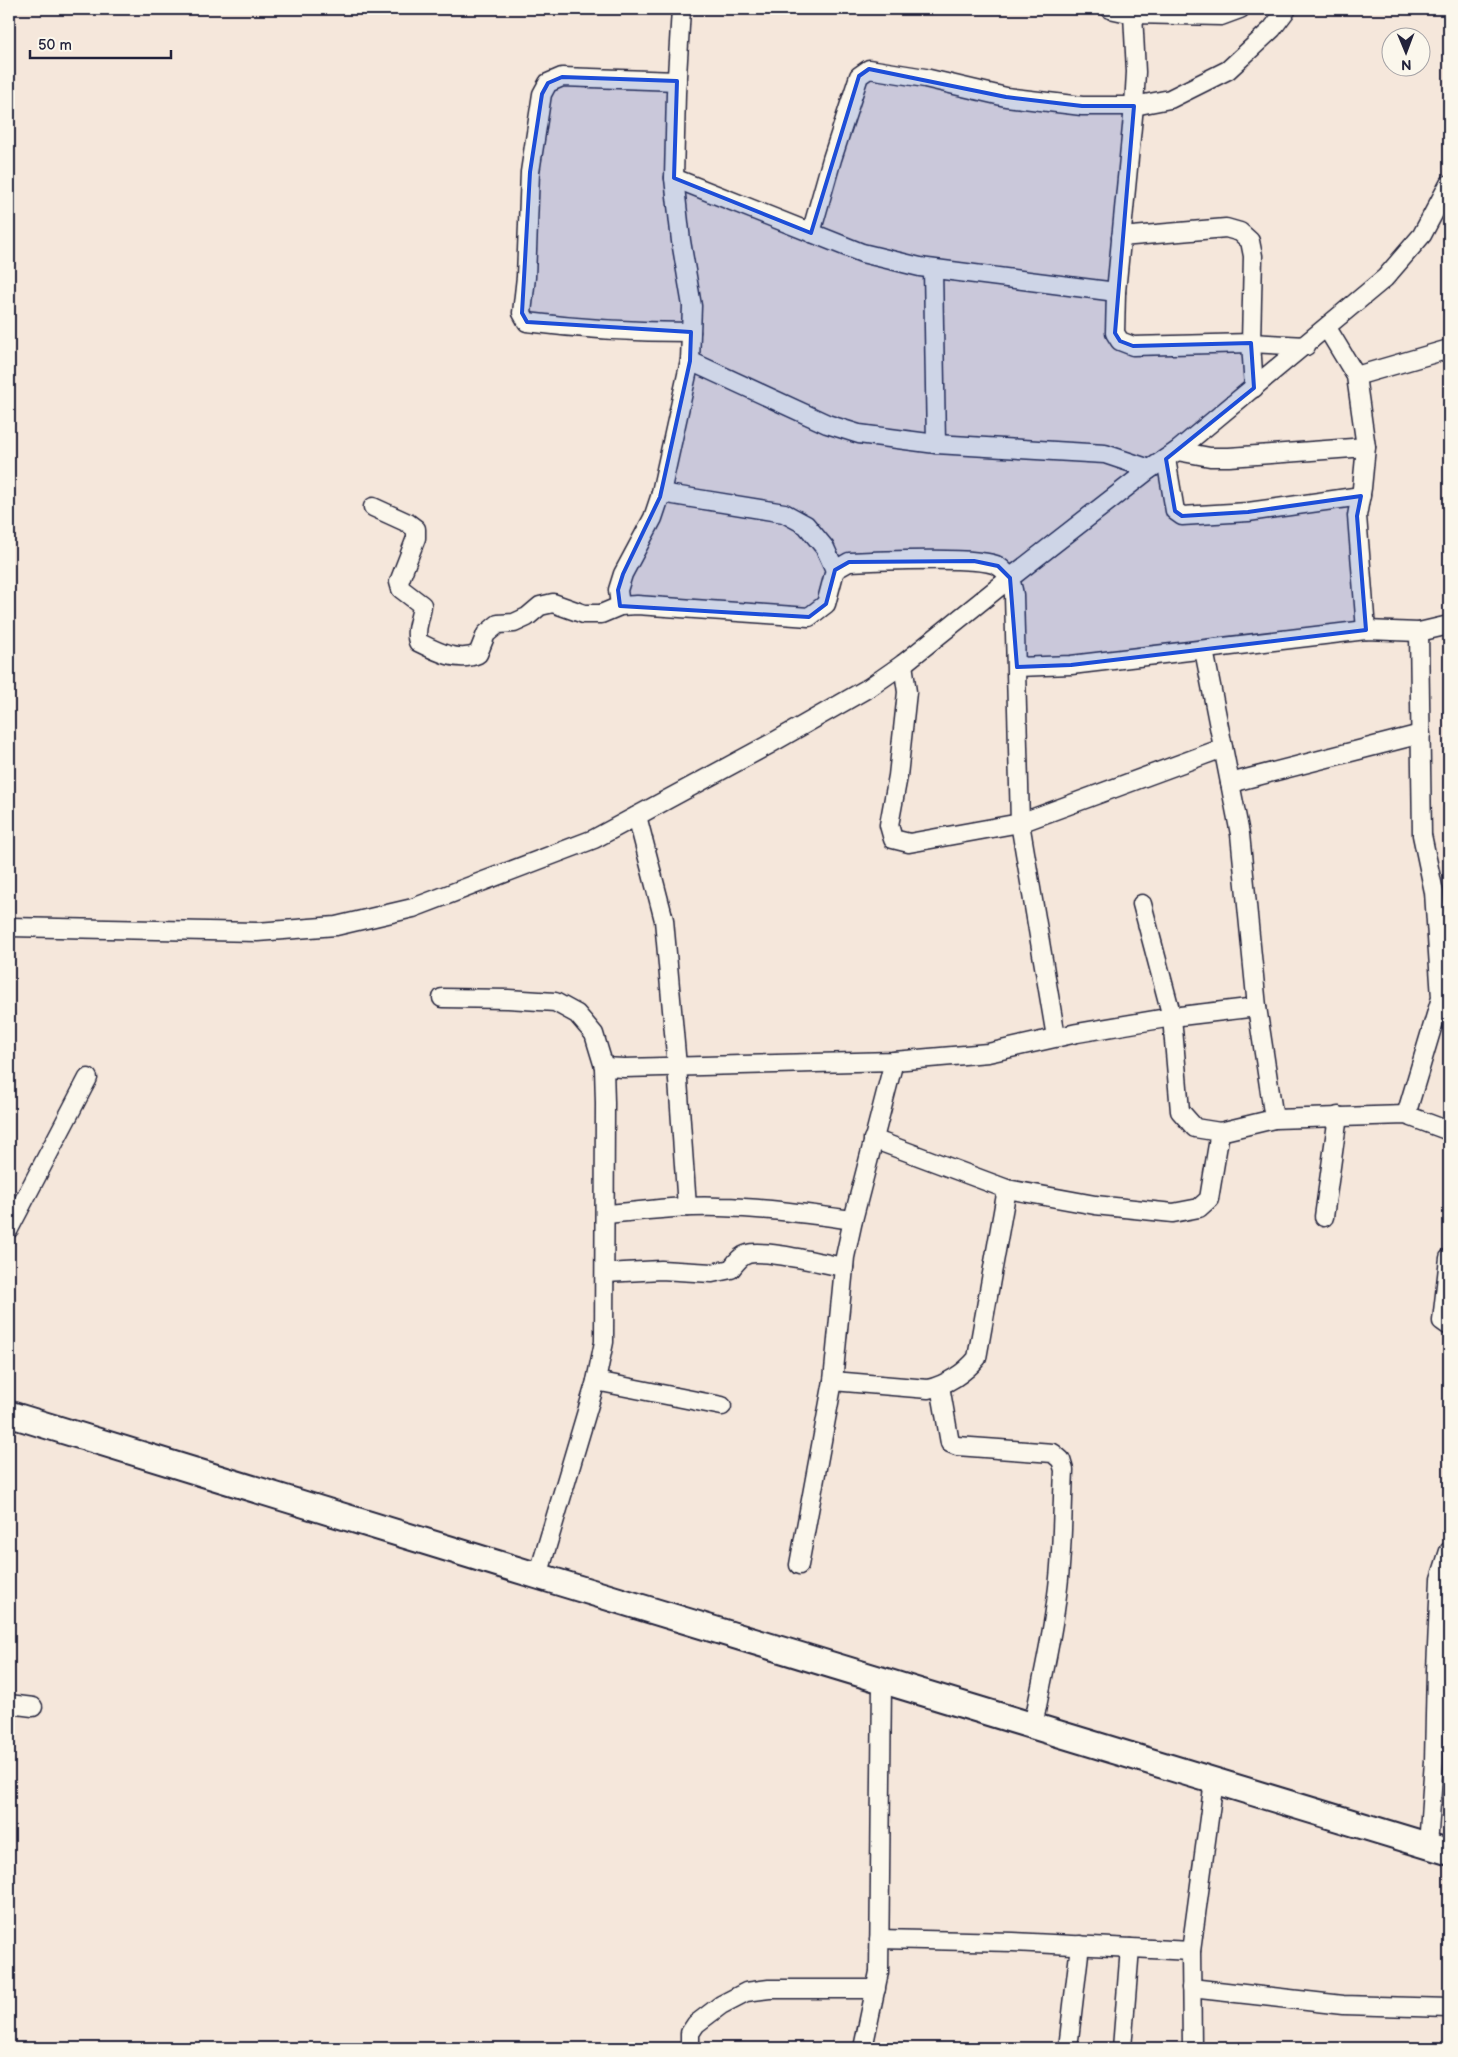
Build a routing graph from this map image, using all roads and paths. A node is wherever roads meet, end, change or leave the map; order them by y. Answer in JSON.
{"nodes":[{"id":1,"x":681,"y":9,"type":"edge"},
{"id":2,"x":1110,"y":9,"type":"edge"},
{"id":3,"x":1240,"y":9,"type":"edge"},
{"id":4,"x":1287,"y":9,"type":"edge"},
{"id":5,"x":1133,"y":14,"type":"junction"},
{"id":6,"x":677,"y":81,"type":"junction"},
{"id":7,"x":1134,"y":106,"type":"junction"},
{"id":8,"x":674,"y":178,"type":"junction"},
{"id":9,"x":1449,"y":184,"type":"edge"},
{"id":10,"x":811,"y":233,"type":"junction"},
{"id":11,"x":1121,"y":237,"type":"junction"},
{"id":12,"x":933,"y":269,"type":"junction"},
{"id":13,"x":1116,"y":292,"type":"junction"},
{"id":14,"x":1327,"y":328,"type":"junction"},
{"id":15,"x":691,"y":332,"type":"junction"},
{"id":16,"x":1251,"y":343,"type":"junction"},
{"id":17,"x":1306,"y":346,"type":"junction"},
{"id":18,"x":1449,"y":349,"type":"edge"},
{"id":19,"x":690,"y":361,"type":"junction"},
{"id":20,"x":1356,"y":376,"type":"junction"},
{"id":21,"x":1254,"y":388,"type":"junction"},
{"id":22,"x":936,"y":444,"type":"junction"},
{"id":23,"x":1366,"y":447,"type":"junction"},
{"id":24,"x":1172,"y":455,"type":"junction"},
{"id":25,"x":1150,"y":469,"type":"junction"},
{"id":26,"x":661,"y":493,"type":"junction"},
{"id":27,"x":1360,"y":496,"type":"junction"},
{"id":28,"x":373,"y":507,"type":"dead end"},
{"id":29,"x":835,"y":570,"type":"junction"},
{"id":30,"x":1010,"y":578,"type":"junction"},
{"id":31,"x":620,"y":606,"type":"junction"},
{"id":32,"x":1449,"y":625,"type":"edge"},
{"id":33,"x":1366,"y":630,"type":"junction"},
{"id":34,"x":1419,"y":632,"type":"junction"},
{"id":35,"x":1204,"y":650,"type":"junction"},
{"id":36,"x":903,"y":664,"type":"junction"},
{"id":37,"x":1018,"y":667,"type":"junction"},
{"id":38,"x":1421,"y":734,"type":"junction"},
{"id":39,"x":1223,"y":748,"type":"junction"},
{"id":40,"x":1230,"y":783,"type":"junction"},
{"id":41,"x":637,"y":816,"type":"junction"},
{"id":42,"x":1020,"y":823,"type":"junction"},
{"id":43,"x":1142,"y":904,"type":"dead end"},
{"id":44,"x":9,"y":926,"type":"edge"},
{"id":45,"x":442,"y":998,"type":"dead end"},
{"id":46,"x":1257,"y":1007,"type":"junction"},
{"id":47,"x":1172,"y":1017,"type":"junction"},
{"id":48,"x":1056,"y":1037,"type":"junction"},
{"id":49,"x":894,"y":1061,"type":"junction"},
{"id":50,"x":677,"y":1066,"type":"junction"},
{"id":51,"x":604,"y":1067,"type":"junction"},
{"id":52,"x":88,"y":1078,"type":"dead end"},
{"id":53,"x":1406,"y":1115,"type":"junction"},
{"id":54,"x":1338,"y":1116,"type":"junction"},
{"id":55,"x":1274,"y":1119,"type":"junction"},
{"id":56,"x":1449,"y":1131,"type":"edge"},
{"id":57,"x":1220,"y":1132,"type":"junction"},
{"id":58,"x":873,"y":1139,"type":"junction"},
{"id":59,"x":1007,"y":1189,"type":"junction"},
{"id":60,"x":687,"y":1207,"type":"junction"},
{"id":61,"x":606,"y":1214,"type":"junction"},
{"id":62,"x":1324,"y":1217,"type":"dead end"},
{"id":63,"x":853,"y":1220,"type":"junction"},
{"id":64,"x":9,"y":1229,"type":"edge"},
{"id":65,"x":1449,"y":1258,"type":"edge"},
{"id":66,"x":844,"y":1267,"type":"junction"},
{"id":67,"x":606,"y":1273,"type":"junction"},
{"id":68,"x":1449,"y":1326,"type":"edge"},
{"id":69,"x":596,"y":1381,"type":"junction"},
{"id":70,"x":833,"y":1381,"type":"junction"},
{"id":71,"x":940,"y":1386,"type":"junction"},
{"id":72,"x":722,"y":1406,"type":"dead end"},
{"id":73,"x":9,"y":1414,"type":"edge"},
{"id":74,"x":1449,"y":1551,"type":"edge"},
{"id":75,"x":799,"y":1565,"type":"dead end"},
{"id":76,"x":538,"y":1576,"type":"junction"},
{"id":77,"x":882,"y":1681,"type":"junction"},
{"id":78,"x":9,"y":1704,"type":"edge"},
{"id":79,"x":33,"y":1707,"type":"dead end"},
{"id":80,"x":1032,"y":1727,"type":"junction"},
{"id":81,"x":1214,"y":1782,"type":"junction"},
{"id":82,"x":1439,"y":1849,"type":"edge"},
{"id":83,"x":879,"y":1939,"type":"junction"},
{"id":84,"x":1080,"y":1945,"type":"junction"},
{"id":85,"x":1130,"y":1948,"type":"junction"},
{"id":86,"x":1191,"y":1951,"type":"junction"},
{"id":87,"x":1192,"y":1988,"type":"junction"},
{"id":88,"x":876,"y":1989,"type":"junction"},
{"id":89,"x":1449,"y":2008,"type":"edge"},
{"id":90,"x":690,"y":2048,"type":"edge"},
{"id":91,"x":863,"y":2048,"type":"edge"},
{"id":92,"x":1068,"y":2048,"type":"edge"},
{"id":93,"x":1122,"y":2048,"type":"edge"},
{"id":94,"x":1192,"y":2048,"type":"edge"}],
"edges":[{"from":1,"to":6,"type":"street"},
{"from":2,"to":5,"type":"street"},
{"from":3,"to":5,"type":"street"},
{"from":4,"to":7,"type":"street"},
{"from":5,"to":7,"type":"street"},
{"from":6,"to":8,"type":"street"},
{"from":6,"to":15,"type":"street"},
{"from":7,"to":10,"type":"street"},
{"from":7,"to":11,"type":"street"},
{"from":8,"to":10,"type":"street"},
{"from":8,"to":15,"type":"street"},
{"from":9,"to":14,"type":"street"},
{"from":10,"to":12,"type":"street"},
{"from":11,"to":13,"type":"street"},
{"from":11,"to":16,"type":"street"},
{"from":12,"to":13,"type":"street"},
{"from":12,"to":22,"type":"street"},
{"from":13,"to":16,"type":"street"},
{"from":14,"to":17,"type":"street"},
{"from":14,"to":20,"type":"street"},
{"from":15,"to":19,"type":"street"},
{"from":16,"to":17,"type":"street"},
{"from":16,"to":21,"type":"street"},
{"from":17,"to":21,"type":"street"},
{"from":18,"to":20,"type":"street"},
{"from":19,"to":22,"type":"street"},
{"from":19,"to":26,"type":"street"},
{"from":20,"to":23,"type":"street"},
{"from":21,"to":24,"type":"street"},
{"from":22,"to":25,"type":"street"},
{"from":23,"to":24,"type":"street"},
{"from":23,"to":27,"type":"street"},
{"from":24,"to":25,"type":"street"},
{"from":24,"to":27,"type":"street"},
{"from":25,"to":30,"type":"street"},
{"from":26,"to":29,"type":"street"},
{"from":26,"to":31,"type":"street"},
{"from":27,"to":33,"type":"street"},
{"from":28,"to":31,"type":"street"},
{"from":29,"to":30,"type":"street"},
{"from":29,"to":31,"type":"street"},
{"from":30,"to":36,"type":"street"},
{"from":30,"to":37,"type":"street"},
{"from":32,"to":34,"type":"street"},
{"from":33,"to":34,"type":"street"},
{"from":33,"to":35,"type":"street"},
{"from":34,"to":38,"type":"street"},
{"from":35,"to":37,"type":"street"},
{"from":35,"to":39,"type":"street"},
{"from":36,"to":41,"type":"street"},
{"from":36,"to":42,"type":"street"},
{"from":37,"to":42,"type":"street"},
{"from":38,"to":40,"type":"street"},
{"from":38,"to":53,"type":"street"},
{"from":39,"to":40,"type":"street"},
{"from":39,"to":42,"type":"street"},
{"from":40,"to":46,"type":"street"},
{"from":41,"to":44,"type":"street"},
{"from":41,"to":50,"type":"street"},
{"from":42,"to":48,"type":"street"},
{"from":43,"to":47,"type":"street"},
{"from":45,"to":51,"type":"street"},
{"from":46,"to":47,"type":"street"},
{"from":46,"to":55,"type":"street"},
{"from":47,"to":48,"type":"street"},
{"from":47,"to":57,"type":"street"},
{"from":48,"to":49,"type":"street"},
{"from":49,"to":50,"type":"street"},
{"from":49,"to":58,"type":"street"},
{"from":50,"to":51,"type":"street"},
{"from":50,"to":60,"type":"street"},
{"from":51,"to":61,"type":"street"},
{"from":52,"to":64,"type":"street"},
{"from":53,"to":54,"type":"street"},
{"from":53,"to":56,"type":"street"},
{"from":54,"to":55,"type":"street"},
{"from":54,"to":62,"type":"street"},
{"from":55,"to":57,"type":"street"},
{"from":57,"to":59,"type":"street"},
{"from":58,"to":59,"type":"street"},
{"from":58,"to":63,"type":"street"},
{"from":59,"to":71,"type":"street"},
{"from":60,"to":61,"type":"street"},
{"from":60,"to":63,"type":"street"},
{"from":61,"to":67,"type":"street"},
{"from":63,"to":66,"type":"street"},
{"from":65,"to":68,"type":"street"},
{"from":66,"to":67,"type":"street"},
{"from":66,"to":70,"type":"street"},
{"from":67,"to":69,"type":"street"},
{"from":69,"to":72,"type":"street"},
{"from":69,"to":76,"type":"street"},
{"from":70,"to":71,"type":"street"},
{"from":70,"to":75,"type":"street"},
{"from":71,"to":80,"type":"street"},
{"from":73,"to":76,"type":"main road"},
{"from":74,"to":82,"type":"street"},
{"from":76,"to":77,"type":"main road"},
{"from":77,"to":80,"type":"main road"},
{"from":77,"to":83,"type":"street"},
{"from":78,"to":79,"type":"street"},
{"from":80,"to":81,"type":"main road"},
{"from":81,"to":82,"type":"main road"},
{"from":81,"to":86,"type":"street"},
{"from":83,"to":84,"type":"street"},
{"from":83,"to":88,"type":"street"},
{"from":84,"to":85,"type":"street"},
{"from":84,"to":92,"type":"street"},
{"from":85,"to":86,"type":"street"},
{"from":85,"to":93,"type":"street"},
{"from":86,"to":87,"type":"street"},
{"from":87,"to":89,"type":"street"},
{"from":87,"to":94,"type":"street"},
{"from":88,"to":90,"type":"street"},
{"from":88,"to":91,"type":"street"}]}
